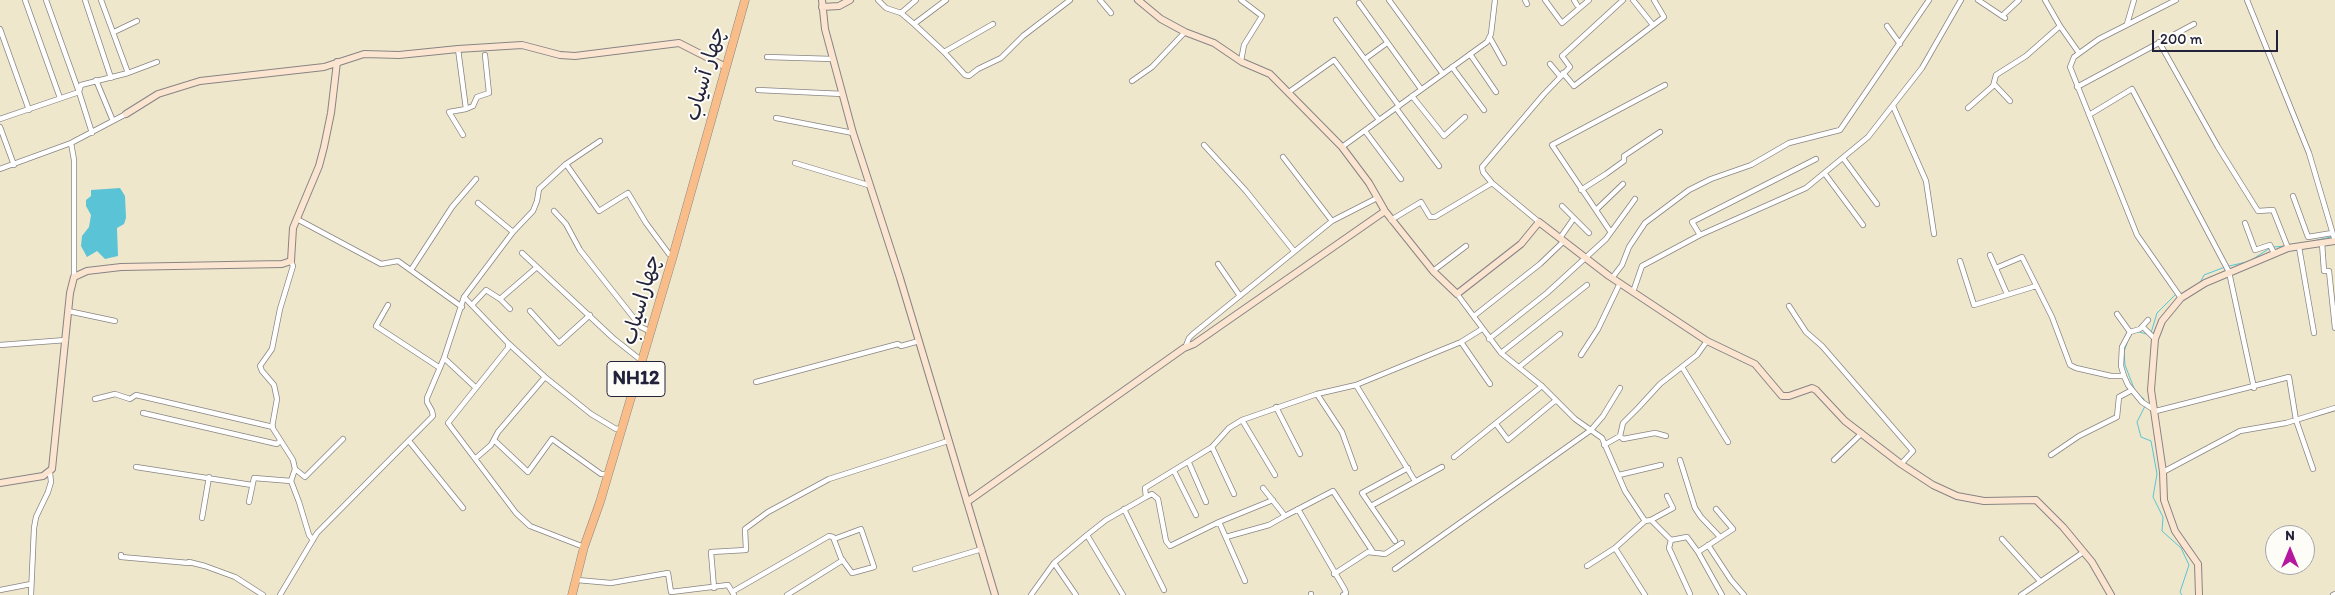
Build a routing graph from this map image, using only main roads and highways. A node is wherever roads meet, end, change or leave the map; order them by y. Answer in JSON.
{"nodes":[{"id":1,"x":745,"y":0,"type":"edge"},
{"id":2,"x":700,"y":158,"type":"joint"},
{"id":3,"x":572,"y":595,"type":"edge"}],
"edges":[{"from":1,"to":2,"type":"highway","name":"چهار آسیاب","number":"NH12"},
{"from":2,"to":3,"type":"highway","name":"چهاراسیاب","number":"NH12"}]}
